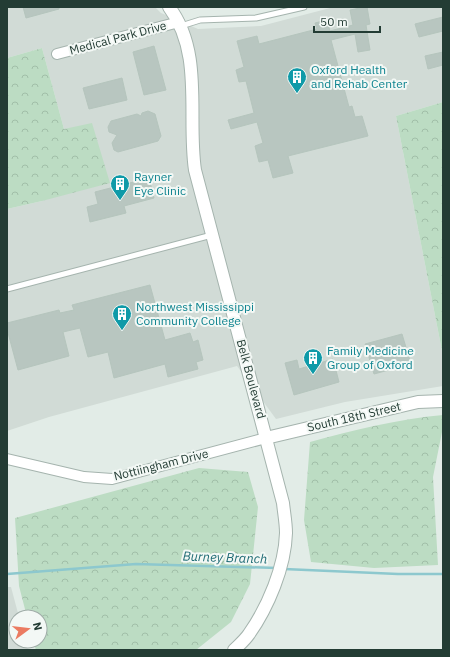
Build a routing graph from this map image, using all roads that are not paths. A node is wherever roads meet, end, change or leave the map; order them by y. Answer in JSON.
{"nodes":[{"id":1,"x":169,"y":7,"type":"edge"},
{"id":2,"x":304,"y":7,"type":"edge"},
{"id":3,"x":179,"y":24,"type":"junction"},
{"id":4,"x":57,"y":54,"type":"dead end"},
{"id":5,"x":212,"y":236,"type":"junction"},
{"id":6,"x":7,"y":289,"type":"edge"},
{"id":7,"x":443,"y":400,"type":"edge"},
{"id":8,"x":266,"y":438,"type":"junction"},
{"id":9,"x":7,"y":459,"type":"edge"},
{"id":10,"x":234,"y":650,"type":"edge"}],
"edges":[{"from":1,"to":3,"type":"street","name":"Belk Boulevard"},
{"from":2,"to":3,"type":"lane"},
{"from":3,"to":4,"type":"street","name":"Medical Park Drive"},
{"from":3,"to":5,"type":"street","name":"Belk Boulevard"},
{"from":5,"to":6,"type":"lane"},
{"from":5,"to":8,"type":"street","name":"Belk Boulevard"},
{"from":7,"to":8,"type":"street","name":"South 18th Street"},
{"from":8,"to":9,"type":"street","name":"Nottiingham Drive"},
{"from":8,"to":10,"type":"street","name":"Belk Boulevard"}]}
